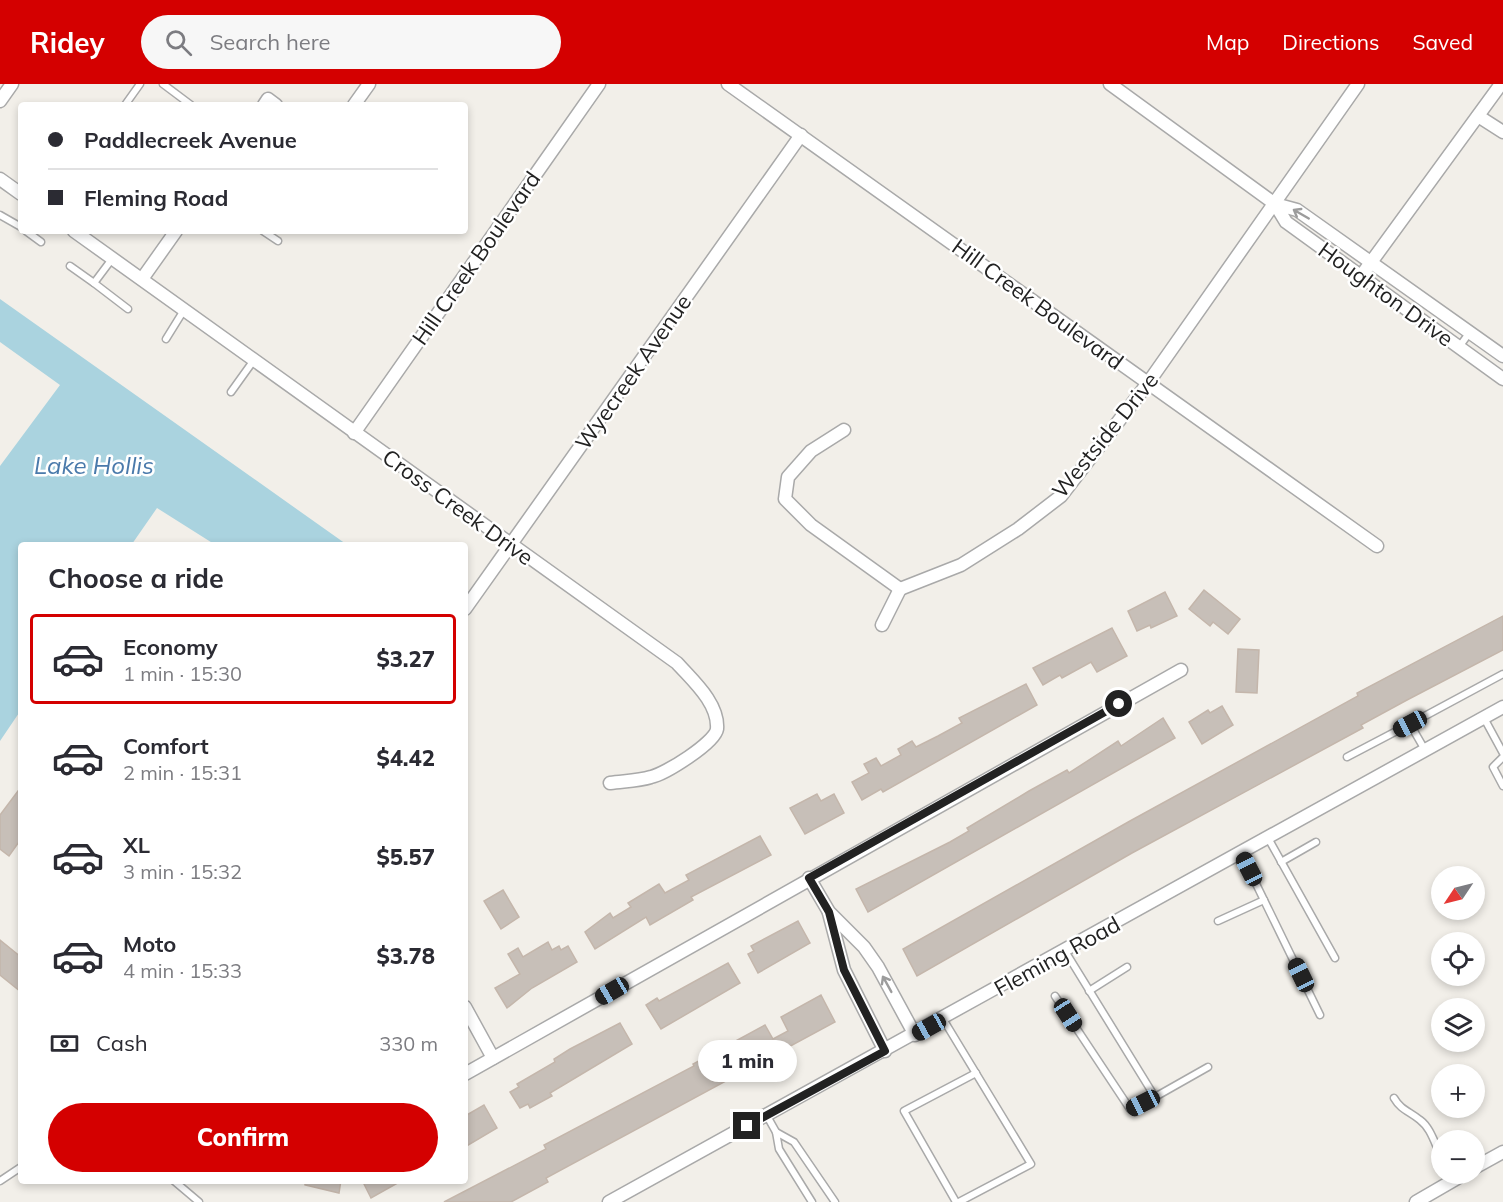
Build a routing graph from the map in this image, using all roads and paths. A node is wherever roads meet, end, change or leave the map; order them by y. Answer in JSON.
{"nodes":[{"id":1,"x":12,"y":84,"type":"edge"},
{"id":2,"x":140,"y":84,"type":"edge"},
{"id":3,"x":163,"y":84,"type":"edge"},
{"id":4,"x":369,"y":84,"type":"edge"},
{"id":5,"x":599,"y":84,"type":"edge"},
{"id":6,"x":728,"y":84,"type":"edge"},
{"id":7,"x":1110,"y":84,"type":"edge"},
{"id":8,"x":1358,"y":84,"type":"edge"},
{"id":9,"x":1501,"y":84,"type":"edge"},
{"id":10,"x":1,"y":98,"type":"edge"},
{"id":11,"x":127,"y":102,"type":"edge"},
{"id":12,"x":187,"y":102,"type":"edge"},
{"id":13,"x":356,"y":102,"type":"edge"},
{"id":14,"x":1478,"y":116,"type":"junction"},
{"id":15,"x":1503,"y":132,"type":"edge"},
{"id":16,"x":801,"y":135,"type":"junction"},
{"id":17,"x":0,"y":179,"type":"edge"},
{"id":18,"x":18,"y":192,"type":"edge"},
{"id":19,"x":1275,"y":204,"type":"junction"},
{"id":20,"x":0,"y":214,"type":"edge"},
{"id":21,"x":18,"y":225,"type":"edge"},
{"id":22,"x":30,"y":234,"type":"edge"},
{"id":23,"x":78,"y":234,"type":"edge"},
{"id":24,"x":174,"y":234,"type":"edge"},
{"id":25,"x":268,"y":234,"type":"edge"},
{"id":26,"x":278,"y":241,"type":"dead end"},
{"id":27,"x":41,"y":242,"type":"dead end"},
{"id":28,"x":113,"y":258,"type":"junction"},
{"id":29,"x":1371,"y":262,"type":"junction"},
{"id":30,"x":70,"y":266,"type":"dead end"},
{"id":31,"x":1361,"y":276,"type":"junction"},
{"id":32,"x":142,"y":279,"type":"junction"},
{"id":33,"x":94,"y":283,"type":"junction"},
{"id":34,"x":128,"y":309,"type":"dead end"},
{"id":35,"x":184,"y":310,"type":"junction"},
{"id":36,"x":1470,"y":332,"type":"junction"},
{"id":37,"x":166,"y":339,"type":"dead end"},
{"id":38,"x":1459,"y":347,"type":"junction"},
{"id":39,"x":1503,"y":356,"type":"edge"},
{"id":40,"x":254,"y":360,"type":"junction"},
{"id":41,"x":1503,"y":379,"type":"edge"},
{"id":42,"x":1149,"y":383,"type":"junction"},
{"id":43,"x":231,"y":392,"type":"dead end"},
{"id":44,"x":844,"y":430,"type":"dead end"},
{"id":45,"x":354,"y":433,"type":"junction"},
{"id":46,"x":510,"y":545,"type":"junction"},
{"id":47,"x":1377,"y":546,"type":"dead end"},
{"id":48,"x":900,"y":589,"type":"junction"},
{"id":49,"x":468,"y":605,"type":"edge"},
{"id":50,"x":882,"y":625,"type":"dead end"},
{"id":51,"x":1181,"y":669,"type":"dead end"},
{"id":52,"x":1503,"y":674,"type":"edge"},
{"id":53,"x":1503,"y":707,"type":"edge"},
{"id":54,"x":1484,"y":718,"type":"junction"},
{"id":55,"x":1410,"y":724,"type":"junction"},
{"id":56,"x":1425,"y":751,"type":"junction"},
{"id":57,"x":1503,"y":755,"type":"edge"},
{"id":58,"x":1347,"y":757,"type":"dead end"},
{"id":59,"x":610,"y":783,"type":"dead end"},
{"id":60,"x":1503,"y":786,"type":"edge"},
{"id":61,"x":1268,"y":838,"type":"junction"},
{"id":62,"x":1316,"y":842,"type":"dead end"},
{"id":63,"x":1241,"y":853,"type":"junction"},
{"id":64,"x":1281,"y":862,"type":"junction"},
{"id":65,"x":809,"y":878,"type":"junction"},
{"id":66,"x":1264,"y":900,"type":"junction"},
{"id":67,"x":829,"y":912,"type":"junction"},
{"id":68,"x":1218,"y":921,"type":"dead end"},
{"id":69,"x":1065,"y":951,"type":"junction"},
{"id":70,"x":1335,"y":958,"type":"dead end"},
{"id":71,"x":1127,"y":967,"type":"dead end"},
{"id":72,"x":1089,"y":991,"type":"junction"},
{"id":73,"x":1055,"y":996,"type":"dead end"},
{"id":74,"x":468,"y":1012,"type":"edge"},
{"id":75,"x":1320,"y":1015,"type":"dead end"},
{"id":76,"x":943,"y":1019,"type":"junction"},
{"id":77,"x":915,"y":1035,"type":"junction"},
{"id":78,"x":885,"y":1051,"type":"junction"},
{"id":79,"x":493,"y":1058,"type":"junction"},
{"id":80,"x":1208,"y":1066,"type":"dead end"},
{"id":81,"x":468,"y":1072,"type":"edge"},
{"id":82,"x":976,"y":1073,"type":"junction"},
{"id":83,"x":1155,"y":1097,"type":"junction"},
{"id":84,"x":1394,"y":1098,"type":"dead end"},
{"id":85,"x":767,"y":1116,"type":"junction"},
{"id":86,"x":776,"y":1132,"type":"junction"},
{"id":87,"x":1431,"y":1133,"type":"edge"},
{"id":88,"x":1503,"y":1152,"type":"edge"},
{"id":89,"x":1485,"y":1162,"type":"edge"},
{"id":90,"x":18,"y":1169,"type":"edge"},
{"id":91,"x":0,"y":1181,"type":"edge"},
{"id":92,"x":178,"y":1184,"type":"edge"},
{"id":93,"x":1441,"y":1184,"type":"edge"},
{"id":94,"x":199,"y":1202,"type":"edge"},
{"id":95,"x":609,"y":1202,"type":"edge"},
{"id":96,"x":812,"y":1202,"type":"edge"},
{"id":97,"x":835,"y":1202,"type":"edge"},
{"id":98,"x":958,"y":1202,"type":"edge"},
{"id":99,"x":1416,"y":1202,"type":"edge"}],
"edges":[{"from":1,"to":10,"type":"street"},
{"from":2,"to":11,"type":"lane"},
{"from":3,"to":12,"type":"lane"},
{"from":4,"to":13,"type":"street"},
{"from":5,"to":45,"type":"street","name":"Hill Creek Boulevard"},
{"from":6,"to":16,"type":"street","name":"Hill Creek Boulevard"},
{"from":7,"to":19,"type":"street","name":"Houghton Drive"},
{"from":8,"to":19,"type":"street","name":"Westside Drive"},
{"from":9,"to":14,"type":"street"},
{"from":14,"to":15,"type":"street"},
{"from":14,"to":29,"type":"street"},
{"from":16,"to":42,"type":"street","name":"Hill Creek Boulevard"},
{"from":16,"to":46,"type":"street","name":"Wyecreek Avenue"},
{"from":17,"to":18,"type":"street"},
{"from":29,"to":19,"type":"street","name":"Houghton Drive","one_way":true},
{"from":19,"to":31,"type":"street","name":"Houghton Drive"},
{"from":19,"to":42,"type":"street","name":"Westside Drive"},
{"from":20,"to":21,"type":"lane"},
{"from":22,"to":27,"type":"lane"},
{"from":23,"to":28,"type":"street","name":"Cross Creek Drive"},
{"from":24,"to":32,"type":"street"},
{"from":25,"to":26,"type":"lane"},
{"from":28,"to":32,"type":"street","name":"Cross Creek Drive"},
{"from":28,"to":33,"type":"lane"},
{"from":29,"to":31,"type":"street"},
{"from":29,"to":36,"type":"street","name":"Houghton Drive"},
{"from":30,"to":33,"type":"lane"},
{"from":31,"to":38,"type":"street","name":"Houghton Drive"},
{"from":32,"to":35,"type":"street","name":"Cross Creek Drive"},
{"from":33,"to":34,"type":"lane"},
{"from":35,"to":37,"type":"lane"},
{"from":35,"to":40,"type":"street","name":"Cross Creek Drive"},
{"from":36,"to":38,"type":"lane"},
{"from":36,"to":39,"type":"street","name":"Houghton Drive"},
{"from":38,"to":41,"type":"street","name":"Houghton Drive"},
{"from":40,"to":43,"type":"lane"},
{"from":40,"to":45,"type":"street","name":"Cross Creek Drive"},
{"from":42,"to":47,"type":"street","name":"Hill Creek Boulevard"},
{"from":42,"to":48,"type":"street","name":"Westside Drive"},
{"from":44,"to":48,"type":"street"},
{"from":45,"to":46,"type":"street","name":"Cross Creek Drive"},
{"from":46,"to":49,"type":"street","name":"Wyecreek Avenue"},
{"from":46,"to":59,"type":"street","name":"Cross Creek Drive"},
{"from":48,"to":50,"type":"street"},
{"from":51,"to":65,"type":"street"},
{"from":52,"to":55,"type":"lane"},
{"from":53,"to":54,"type":"street","name":"Fleming Road"},
{"from":54,"to":56,"type":"street","name":"Fleming Road"},
{"from":54,"to":57,"type":"lane"},
{"from":55,"to":56,"type":"lane"},
{"from":55,"to":58,"type":"lane"},
{"from":56,"to":61,"type":"street","name":"Fleming Road"},
{"from":57,"to":60,"type":"lane"},
{"from":61,"to":63,"type":"street","name":"Fleming Road"},
{"from":61,"to":64,"type":"lane"},
{"from":62,"to":64,"type":"lane"},
{"from":63,"to":66,"type":"lane"},
{"from":63,"to":69,"type":"street","name":"Fleming Road"},
{"from":64,"to":70,"type":"lane"},
{"from":65,"to":67,"type":"street"},
{"from":65,"to":79,"type":"street"},
{"from":66,"to":68,"type":"lane"},
{"from":66,"to":75,"type":"lane"},
{"from":77,"to":67,"type":"street","one_way":true},
{"from":67,"to":78,"type":"street"},
{"from":69,"to":72,"type":"lane"},
{"from":69,"to":76,"type":"street","name":"Fleming Road"},
{"from":71,"to":72,"type":"lane"},
{"from":72,"to":83,"type":"lane"},
{"from":73,"to":83,"type":"lane"},
{"from":74,"to":79,"type":"street"},
{"from":76,"to":77,"type":"street","name":"Fleming Road"},
{"from":76,"to":82,"type":"lane"},
{"from":77,"to":78,"type":"street","name":"Fleming Road"},
{"from":78,"to":85,"type":"street","name":"Fleming Road"},
{"from":79,"to":81,"type":"street"},
{"from":80,"to":83,"type":"lane"},
{"from":82,"to":98,"type":"lane"},
{"from":82,"to":98,"type":"lane"},
{"from":84,"to":87,"type":"lane"},
{"from":85,"to":86,"type":"lane"},
{"from":85,"to":95,"type":"street","name":"Fleming Road"},
{"from":86,"to":96,"type":"lane"},
{"from":86,"to":97,"type":"lane"},
{"from":88,"to":89,"type":"street"},
{"from":90,"to":91,"type":"lane"},
{"from":92,"to":94,"type":"lane"},
{"from":93,"to":99,"type":"street"}]}
